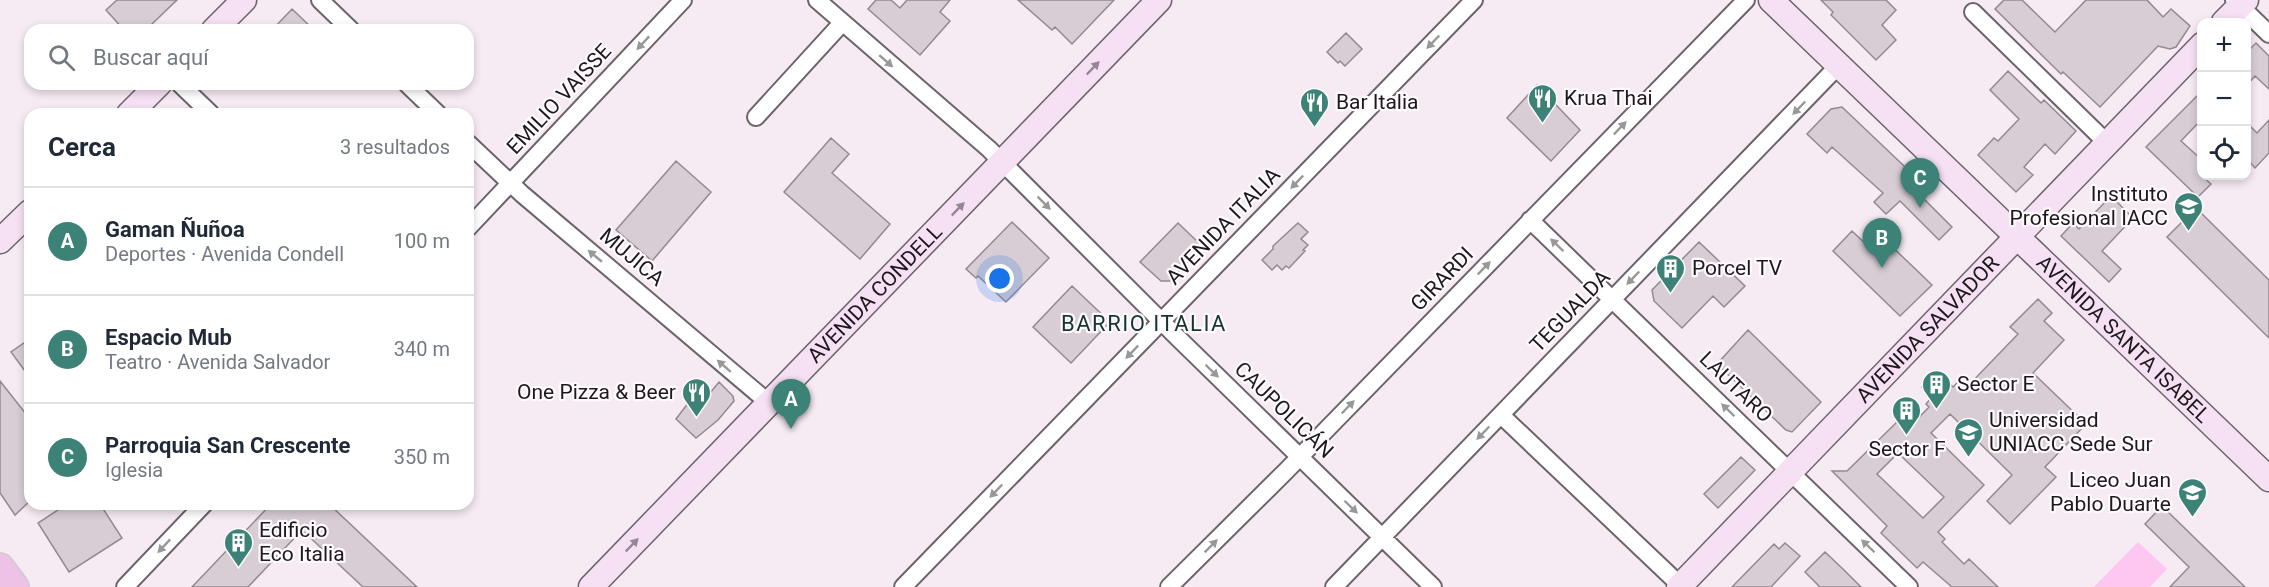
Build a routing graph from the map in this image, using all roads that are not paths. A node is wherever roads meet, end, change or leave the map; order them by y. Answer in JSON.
{"nodes":[{"id":1,"x":244,"y":0,"type":"edge"},
{"id":2,"x":320,"y":0,"type":"edge"},
{"id":3,"x":683,"y":0,"type":"edge"},
{"id":4,"x":817,"y":0,"type":"edge"},
{"id":5,"x":1160,"y":0,"type":"edge"},
{"id":6,"x":1474,"y":0,"type":"edge"},
{"id":7,"x":1746,"y":0,"type":"edge"},
{"id":8,"x":1771,"y":0,"type":"edge"},
{"id":9,"x":2236,"y":7,"type":"edge"},
{"id":10,"x":1973,"y":12,"type":"dead end"},
{"id":11,"x":842,"y":23,"type":"junction"},
{"id":12,"x":220,"y":24,"type":"edge"},
{"id":13,"x":345,"y":24,"type":"edge"},
{"id":14,"x":2269,"y":34,"type":"edge"},
{"id":15,"x":2197,"y":50,"type":"edge"},
{"id":16,"x":1839,"y":65,"type":"junction"},
{"id":17,"x":153,"y":90,"type":"edge"},
{"id":18,"x":186,"y":90,"type":"edge"},
{"id":19,"x":413,"y":90,"type":"edge"},
{"id":20,"x":135,"y":108,"type":"edge"},
{"id":21,"x":205,"y":108,"type":"edge"},
{"id":22,"x":432,"y":108,"type":"edge"},
{"id":23,"x":756,"y":117,"type":"dead end"},
{"id":24,"x":2107,"y":142,"type":"junction"},
{"id":25,"x":474,"y":149,"type":"edge"},
{"id":26,"x":1002,"y":162,"type":"junction"},
{"id":27,"x":510,"y":184,"type":"junction"},
{"id":28,"x":24,"y":218,"type":"edge"},
{"id":29,"x":1530,"y":220,"type":"junction"},
{"id":30,"x":474,"y":222,"type":"edge"},
{"id":31,"x":2016,"y":236,"type":"junction"},
{"id":32,"x":0,"y":241,"type":"edge"},
{"id":33,"x":1613,"y":299,"type":"junction"},
{"id":34,"x":1162,"y":321,"type":"junction"},
{"id":35,"x":769,"y":403,"type":"junction"},
{"id":36,"x":1501,"y":415,"type":"junction"},
{"id":37,"x":1300,"y":457,"type":"junction"},
{"id":38,"x":1791,"y":471,"type":"junction"},
{"id":39,"x":2269,"y":479,"type":"edge"},
{"id":40,"x":198,"y":510,"type":"edge"},
{"id":41,"x":1382,"y":537,"type":"junction"},
{"id":42,"x":0,"y":567,"type":"edge"},
{"id":43,"x":1680,"y":586,"type":"edge"},
{"id":44,"x":15,"y":587,"type":"edge"},
{"id":45,"x":125,"y":587,"type":"edge"},
{"id":46,"x":591,"y":587,"type":"edge"},
{"id":47,"x":903,"y":587,"type":"edge"},
{"id":48,"x":1169,"y":587,"type":"edge"},
{"id":49,"x":1334,"y":587,"type":"edge"},
{"id":50,"x":1433,"y":587,"type":"edge"},
{"id":51,"x":1909,"y":587,"type":"edge"}],
"edges":[{"from":1,"to":12,"type":"main road"},
{"from":2,"to":13,"type":"street"},
{"from":3,"to":27,"type":"street","name":"EMILIO VAISSE","one_way":true},
{"from":4,"to":11,"type":"street","name":"CAUPOLICÁN"},
{"from":26,"to":5,"type":"main road","name":"AVENIDA CONDELL","one_way":true},
{"from":6,"to":34,"type":"street","name":"AVENIDA ITALIA","one_way":true},
{"from":29,"to":7,"type":"street","name":"GIRARDI","one_way":true},
{"from":8,"to":16,"type":"main road","name":"AVENIDA SANTA ISABEL"},
{"from":9,"to":14,"type":"street"},
{"from":10,"to":24,"type":"street"},
{"from":11,"to":23,"type":"street"},
{"from":11,"to":26,"type":"street","name":"CAUPOLICÁN","one_way":true},
{"from":15,"to":24,"type":"main road","name":"AVENIDA SALVADOR"},
{"from":16,"to":31,"type":"main road","name":"AVENIDA SANTA ISABEL"},
{"from":16,"to":33,"type":"street","name":"TEGUALDA","one_way":true},
{"from":17,"to":20,"type":"main road"},
{"from":18,"to":21,"type":"street"},
{"from":19,"to":22,"type":"street"},
{"from":24,"to":31,"type":"main road","name":"AVENIDA SALVADOR"},
{"from":25,"to":27,"type":"street","name":"MUJICA"},
{"from":26,"to":34,"type":"street","name":"CAUPOLICÁN","one_way":true},
{"from":35,"to":26,"type":"main road","name":"AVENIDA CONDELL","one_way":true},
{"from":27,"to":30,"type":"street","name":"EMILIO VAISSE"},
{"from":35,"to":27,"type":"street","name":"MUJICA","one_way":true},
{"from":28,"to":32,"type":"main road"},
{"from":33,"to":29,"type":"street","name":"LAUTARO","one_way":true},
{"from":37,"to":29,"type":"street","name":"GIRARDI","one_way":true},
{"from":31,"to":38,"type":"main road","name":"AVENIDA SALVADOR"},
{"from":31,"to":39,"type":"main road","name":"AVENIDA SANTA ISABEL"},
{"from":33,"to":36,"type":"street","name":"TEGUALDA"},
{"from":38,"to":33,"type":"street","name":"LAUTARO","one_way":true},
{"from":34,"to":37,"type":"street","name":"CAUPOLICÁN","one_way":true},
{"from":34,"to":47,"type":"street","name":"AVENIDA ITALIA","one_way":true},
{"from":46,"to":35,"type":"main road","name":"AVENIDA CONDELL","one_way":true},
{"from":36,"to":41,"type":"street","name":"TEGUALDA","one_way":true},
{"from":36,"to":43,"type":"street"},
{"from":37,"to":41,"type":"street","name":"CAUPOLICÁN","one_way":true},
{"from":48,"to":37,"type":"street","name":"GIRARDI","one_way":true},
{"from":38,"to":43,"type":"main road","name":"AVENIDA SALVADOR"},
{"from":51,"to":38,"type":"street","name":"LAUTARO","one_way":true},
{"from":40,"to":45,"type":"street","one_way":true},
{"from":41,"to":49,"type":"street","name":"TEGUALDA"},
{"from":41,"to":50,"type":"street","name":"CAUPOLICÁN"},
{"from":42,"to":44,"type":"main road"}]}
